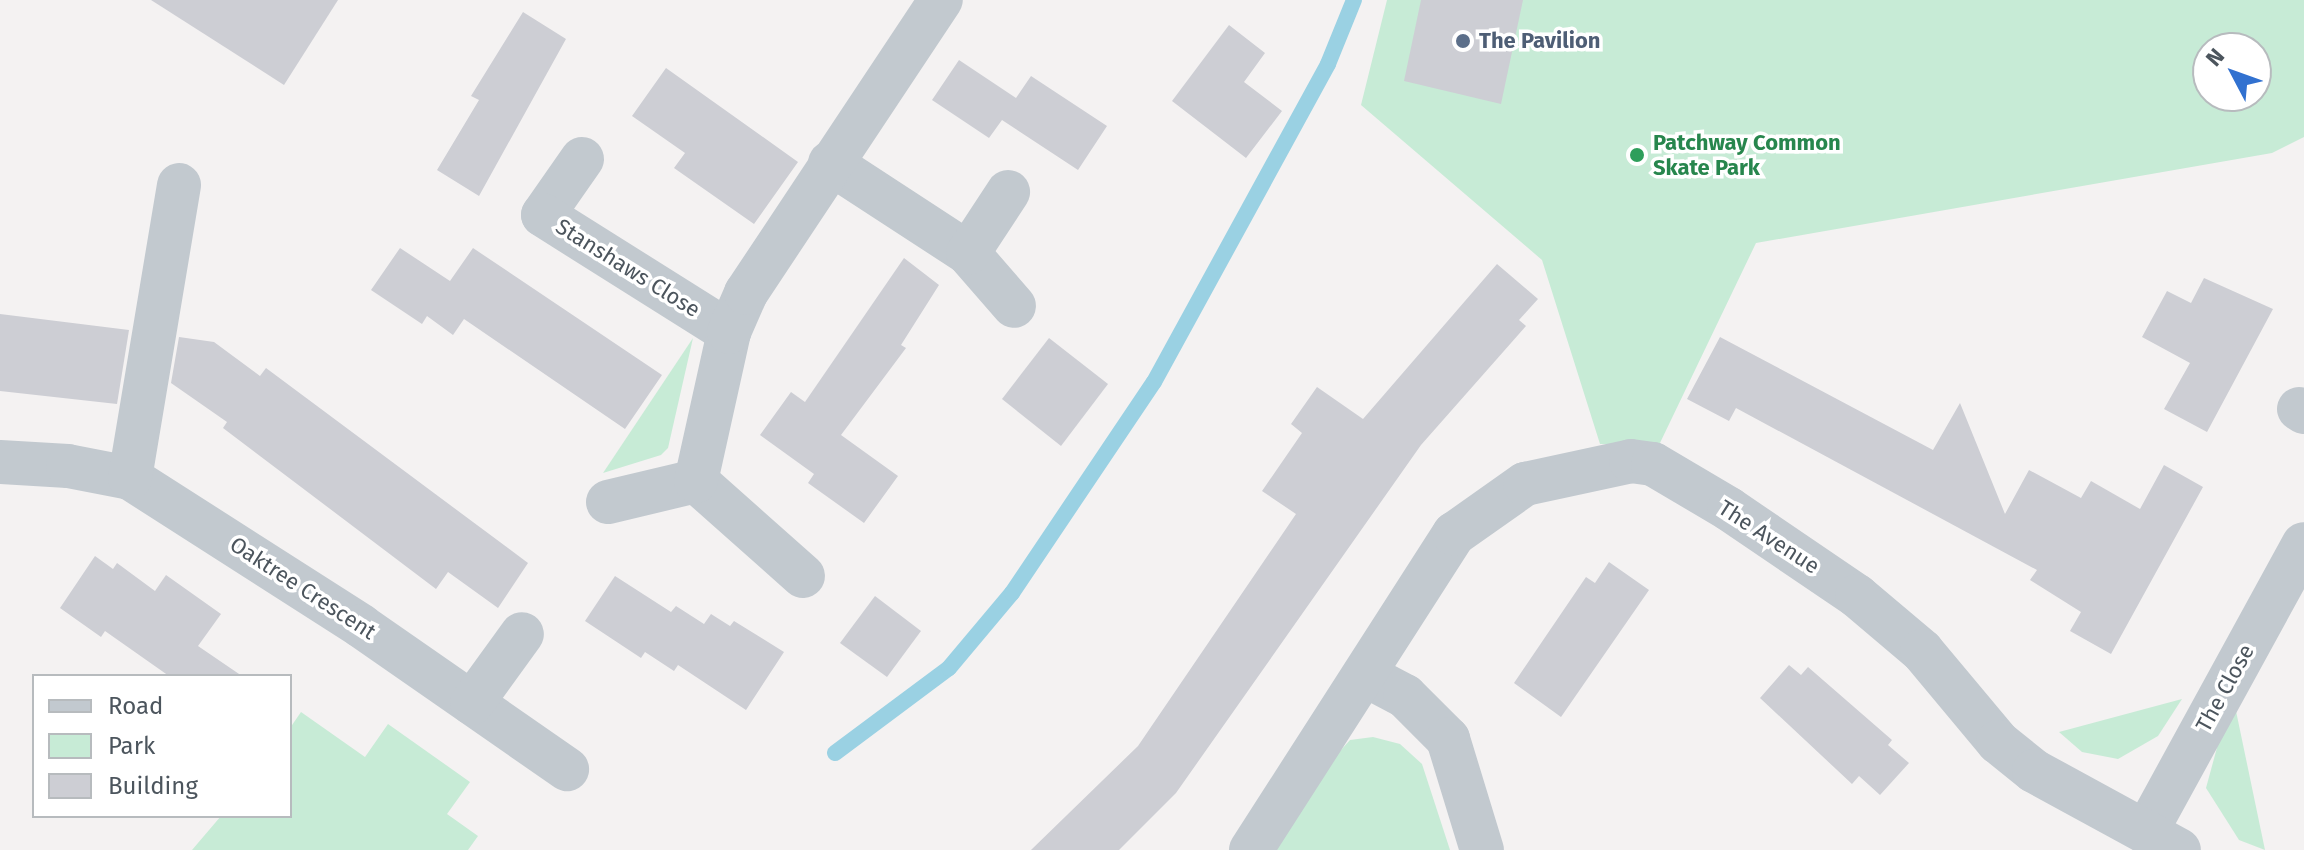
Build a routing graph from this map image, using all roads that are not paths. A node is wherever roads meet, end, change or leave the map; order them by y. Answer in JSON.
{"nodes":[{"id":1,"x":941,"y":0,"type":"edge"},
{"id":2,"x":582,"y":159,"type":"dead end"},
{"id":3,"x":830,"y":163,"type":"junction"},
{"id":4,"x":179,"y":185,"type":"dead end"},
{"id":5,"x":1008,"y":192,"type":"dead end"},
{"id":6,"x":968,"y":253,"type":"junction"},
{"id":7,"x":1014,"y":306,"type":"dead end"},
{"id":8,"x":729,"y":332,"type":"junction"},
{"id":9,"x":0,"y":462,"type":"edge"},
{"id":10,"x":130,"y":478,"type":"junction"},
{"id":11,"x":696,"y":481,"type":"junction"},
{"id":12,"x":608,"y":502,"type":"dead end"},
{"id":13,"x":2304,"y":544,"type":"edge"},
{"id":14,"x":803,"y":576,"type":"dead end"},
{"id":15,"x":522,"y":634,"type":"dead end"},
{"id":16,"x":1365,"y":675,"type":"junction"},
{"id":17,"x":472,"y":703,"type":"junction"},
{"id":18,"x":567,"y":769,"type":"dead end"},
{"id":19,"x":2162,"y":841,"type":"edge"},
{"id":20,"x":1251,"y":850,"type":"edge"},
{"id":21,"x":1482,"y":850,"type":"edge"}],
"edges":[{"from":1,"to":3,"type":"street"},
{"from":2,"to":8,"type":"street","name":"Stanshaws Close"},
{"from":3,"to":6,"type":"street"},
{"from":3,"to":8,"type":"street"},
{"from":4,"to":10,"type":"street"},
{"from":5,"to":6,"type":"street"},
{"from":6,"to":7,"type":"street"},
{"from":8,"to":11,"type":"street"},
{"from":9,"to":10,"type":"street","name":"Oaktree Crescent"},
{"from":10,"to":17,"type":"street","name":"Oaktree Crescent"},
{"from":11,"to":12,"type":"street"},
{"from":11,"to":14,"type":"street"},
{"from":13,"to":19,"type":"street","name":"The Close"},
{"from":15,"to":17,"type":"street"},
{"from":16,"to":19,"type":"street","name":"The Avenue"},
{"from":16,"to":20,"type":"street","name":"The Avenue"},
{"from":16,"to":21,"type":"street"},
{"from":17,"to":18,"type":"street","name":"Oaktree Crescent"}]}
